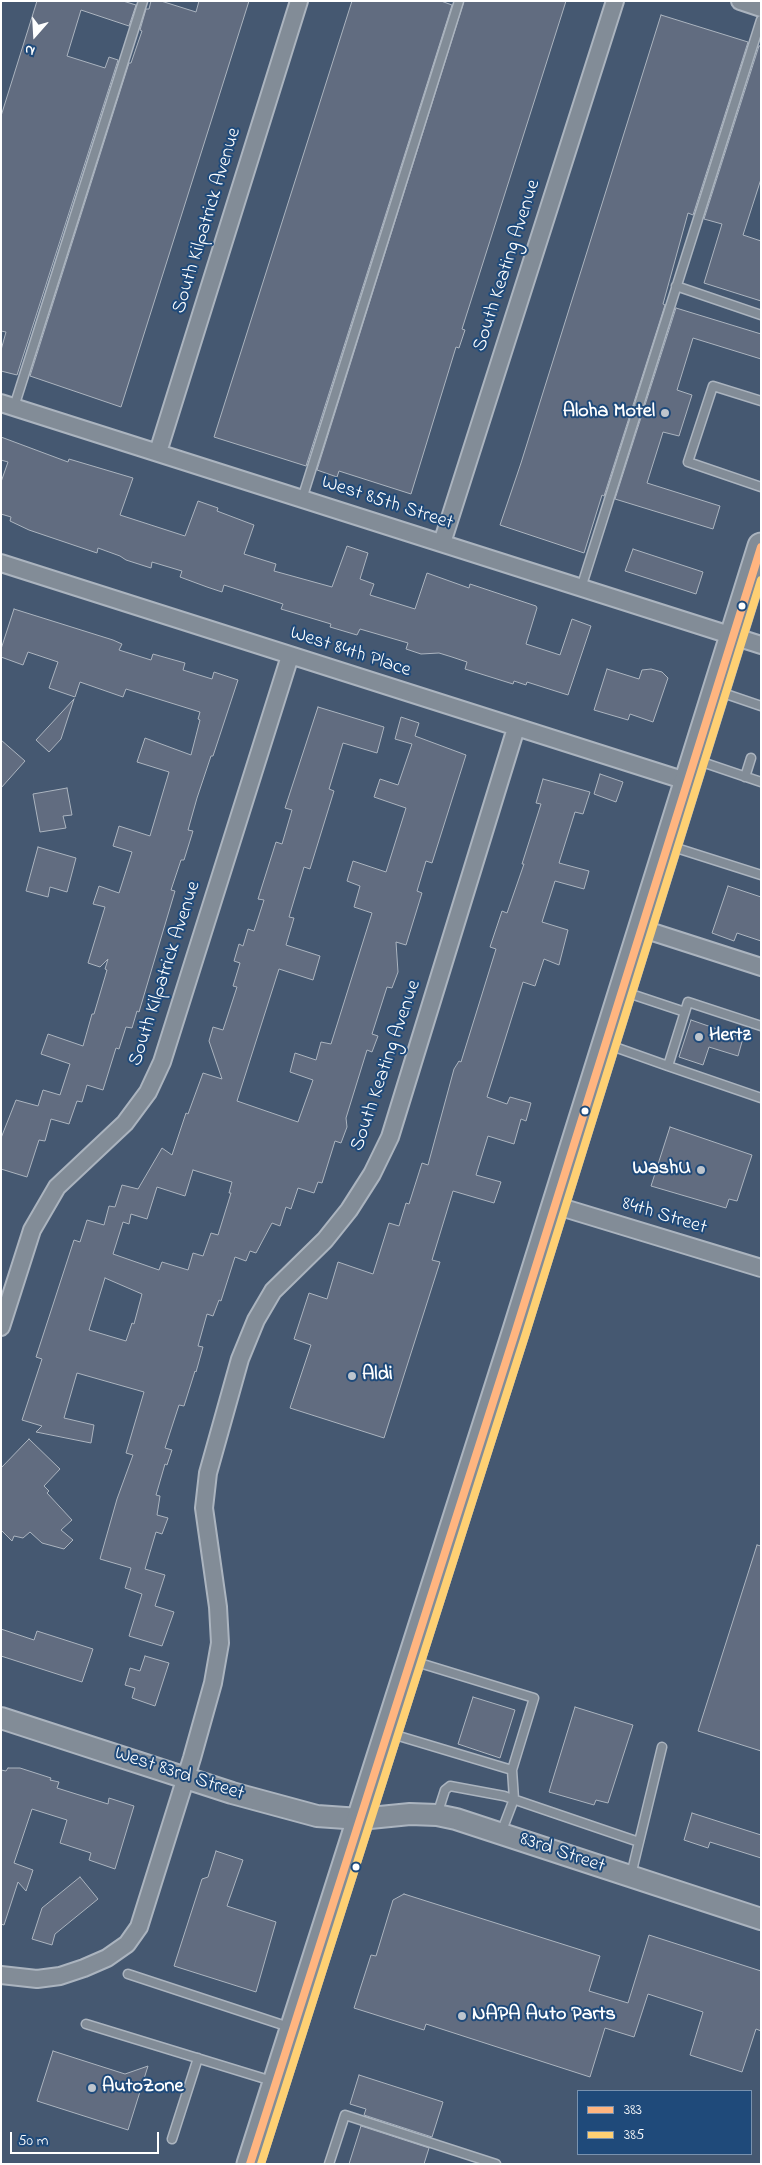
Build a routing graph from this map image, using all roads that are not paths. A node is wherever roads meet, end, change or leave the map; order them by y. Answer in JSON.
{"nodes":[{"id":1,"x":143,"y":1,"type":"edge"},
{"id":2,"x":299,"y":1,"type":"edge"},
{"id":3,"x":460,"y":1,"type":"edge"},
{"id":4,"x":615,"y":1,"type":"edge"},
{"id":5,"x":740,"y":1,"type":"edge"},
{"id":6,"x":761,"y":8,"type":"edge"},
{"id":7,"x":761,"y":20,"type":"edge"},
{"id":8,"x":676,"y":286,"type":"junction"},
{"id":9,"x":761,"y":315,"type":"edge"},
{"id":10,"x":761,"y":401,"type":"edge"},
{"id":11,"x":8,"y":405,"type":"edge"},
{"id":12,"x":158,"y":452,"type":"junction"},
{"id":13,"x":761,"y":487,"type":"edge"},
{"id":14,"x":302,"y":499,"type":"junction"},
{"id":15,"x":442,"y":543,"type":"junction"},
{"id":16,"x":761,"y":546,"type":"edge"},
{"id":17,"x":1,"y":563,"type":"edge"},
{"id":18,"x":582,"y":588,"type":"junction"},
{"id":19,"x":732,"y":636,"type":"junction"},
{"id":20,"x":761,"y":645,"type":"edge"},
{"id":21,"x":290,"y":656,"type":"junction"},
{"id":22,"x":715,"y":690,"type":"junction"},
{"id":23,"x":761,"y":706,"type":"edge"},
{"id":24,"x":516,"y":728,"type":"junction"},
{"id":25,"x":751,"y":758,"type":"dead end"},
{"id":26,"x":689,"y":770,"type":"junction"},
{"id":27,"x":745,"y":776,"type":"junction"},
{"id":28,"x":761,"y":782,"type":"edge"},
{"id":29,"x":666,"y":845,"type":"junction"},
{"id":30,"x":761,"y":875,"type":"edge"},
{"id":31,"x":640,"y":928,"type":"junction"},
{"id":32,"x":761,"y":967,"type":"edge"},
{"id":33,"x":621,"y":991,"type":"junction"},
{"id":34,"x":685,"y":1012,"type":"junction"},
{"id":35,"x":761,"y":1026,"type":"edge"},
{"id":36,"x":604,"y":1044,"type":"junction"},
{"id":37,"x":668,"y":1066,"type":"junction"},
{"id":38,"x":761,"y":1098,"type":"edge"},
{"id":39,"x":554,"y":1205,"type":"junction"},
{"id":40,"x":761,"y":1268,"type":"edge"},
{"id":41,"x":1,"y":1327,"type":"edge"},
{"id":42,"x":411,"y":1660,"type":"junction"},
{"id":43,"x":1,"y":1718,"type":"edge"},
{"id":44,"x":387,"y":1733,"type":"junction"},
{"id":45,"x":662,"y":1747,"type":"dead end"},
{"id":46,"x":512,"y":1770,"type":"junction"},
{"id":47,"x":186,"y":1778,"type":"junction"},
{"id":48,"x":514,"y":1800,"type":"junction"},
{"id":49,"x":437,"y":1815,"type":"junction"},
{"id":50,"x":360,"y":1818,"type":"junction"},
{"id":51,"x":501,"y":1833,"type":"junction"},
{"id":52,"x":639,"y":1842,"type":"junction"},
{"id":53,"x":630,"y":1877,"type":"junction"},
{"id":54,"x":761,"y":1919,"type":"edge"},
{"id":55,"x":128,"y":1974,"type":"dead end"},
{"id":56,"x":1,"y":1975,"type":"edge"},
{"id":57,"x":86,"y":2024,"type":"dead end"},
{"id":58,"x":293,"y":2029,"type":"junction"},
{"id":59,"x":198,"y":2058,"type":"junction"},
{"id":60,"x":276,"y":2082,"type":"junction"},
{"id":61,"x":172,"y":2139,"type":"dead end"},
{"id":62,"x":250,"y":2164,"type":"edge"},
{"id":63,"x":329,"y":2164,"type":"edge"},
{"id":64,"x":496,"y":2164,"type":"edge"}],
"edges":[{"from":1,"to":11,"type":"lane"},
{"from":2,"to":12,"type":"street","name":"South Kilpatrick Avenue"},
{"from":3,"to":14,"type":"lane"},
{"from":4,"to":15,"type":"street","name":"South Keating Avenue"},
{"from":5,"to":6,"type":"street"},
{"from":7,"to":8,"type":"lane"},
{"from":8,"to":9,"type":"lane"},
{"from":8,"to":18,"type":"lane"},
{"from":10,"to":13,"type":"lane"},
{"from":11,"to":12,"type":"street","name":"West 85th Street"},
{"from":12,"to":14,"type":"street","name":"West 85th Street"},
{"from":14,"to":15,"type":"street","name":"West 85th Street"},
{"from":15,"to":18,"type":"street","name":"West 85th Street"},
{"from":16,"to":19,"type":"main road"},
{"from":17,"to":21,"type":"street","name":"West 84th Place"},
{"from":18,"to":19,"type":"street","name":"West 85th Street"},
{"from":19,"to":20,"type":"street","name":"West 85th Street"},
{"from":19,"to":22,"type":"main road"},
{"from":21,"to":24,"type":"street","name":"West 84th Place"},
{"from":21,"to":41,"type":"street","name":"South Kilpatrick Avenue"},
{"from":22,"to":23,"type":"lane"},
{"from":22,"to":26,"type":"main road"},
{"from":24,"to":26,"type":"street","name":"West 84th Place"},
{"from":24,"to":47,"type":"street","name":"South Keating Avenue"},
{"from":25,"to":27,"type":"lane"},
{"from":26,"to":27,"type":"lane"},
{"from":26,"to":29,"type":"main road"},
{"from":27,"to":28,"type":"lane"},
{"from":29,"to":30,"type":"lane"},
{"from":29,"to":31,"type":"main road"},
{"from":31,"to":32,"type":"street"},
{"from":31,"to":33,"type":"main road"},
{"from":33,"to":34,"type":"lane"},
{"from":33,"to":36,"type":"main road"},
{"from":34,"to":35,"type":"lane"},
{"from":34,"to":37,"type":"lane"},
{"from":36,"to":37,"type":"lane"},
{"from":36,"to":39,"type":"main road"},
{"from":37,"to":38,"type":"lane"},
{"from":39,"to":40,"type":"street","name":"84th Street"},
{"from":39,"to":42,"type":"main road"},
{"from":42,"to":44,"type":"main road"},
{"from":42,"to":46,"type":"lane"},
{"from":43,"to":47,"type":"street","name":"West 83rd Street"},
{"from":44,"to":46,"type":"lane"},
{"from":44,"to":50,"type":"main road"},
{"from":45,"to":52,"type":"lane"},
{"from":46,"to":48,"type":"lane"},
{"from":47,"to":50,"type":"street","name":"West 83rd Street"},
{"from":47,"to":56,"type":"street","name":"South Keating Avenue"},
{"from":48,"to":49,"type":"lane"},
{"from":48,"to":51,"type":"lane"},
{"from":48,"to":52,"type":"lane"},
{"from":49,"to":50,"type":"street","name":"83rd Street"},
{"from":49,"to":51,"type":"street","name":"83rd Street"},
{"from":50,"to":58,"type":"main road"},
{"from":51,"to":53,"type":"street","name":"83rd Street"},
{"from":52,"to":53,"type":"lane"},
{"from":53,"to":54,"type":"street","name":"83rd Street"},
{"from":55,"to":58,"type":"lane"},
{"from":57,"to":59,"type":"lane"},
{"from":58,"to":60,"type":"main road"},
{"from":59,"to":60,"type":"lane"},
{"from":59,"to":61,"type":"lane"},
{"from":60,"to":62,"type":"main road"},
{"from":63,"to":64,"type":"lane"}]}
